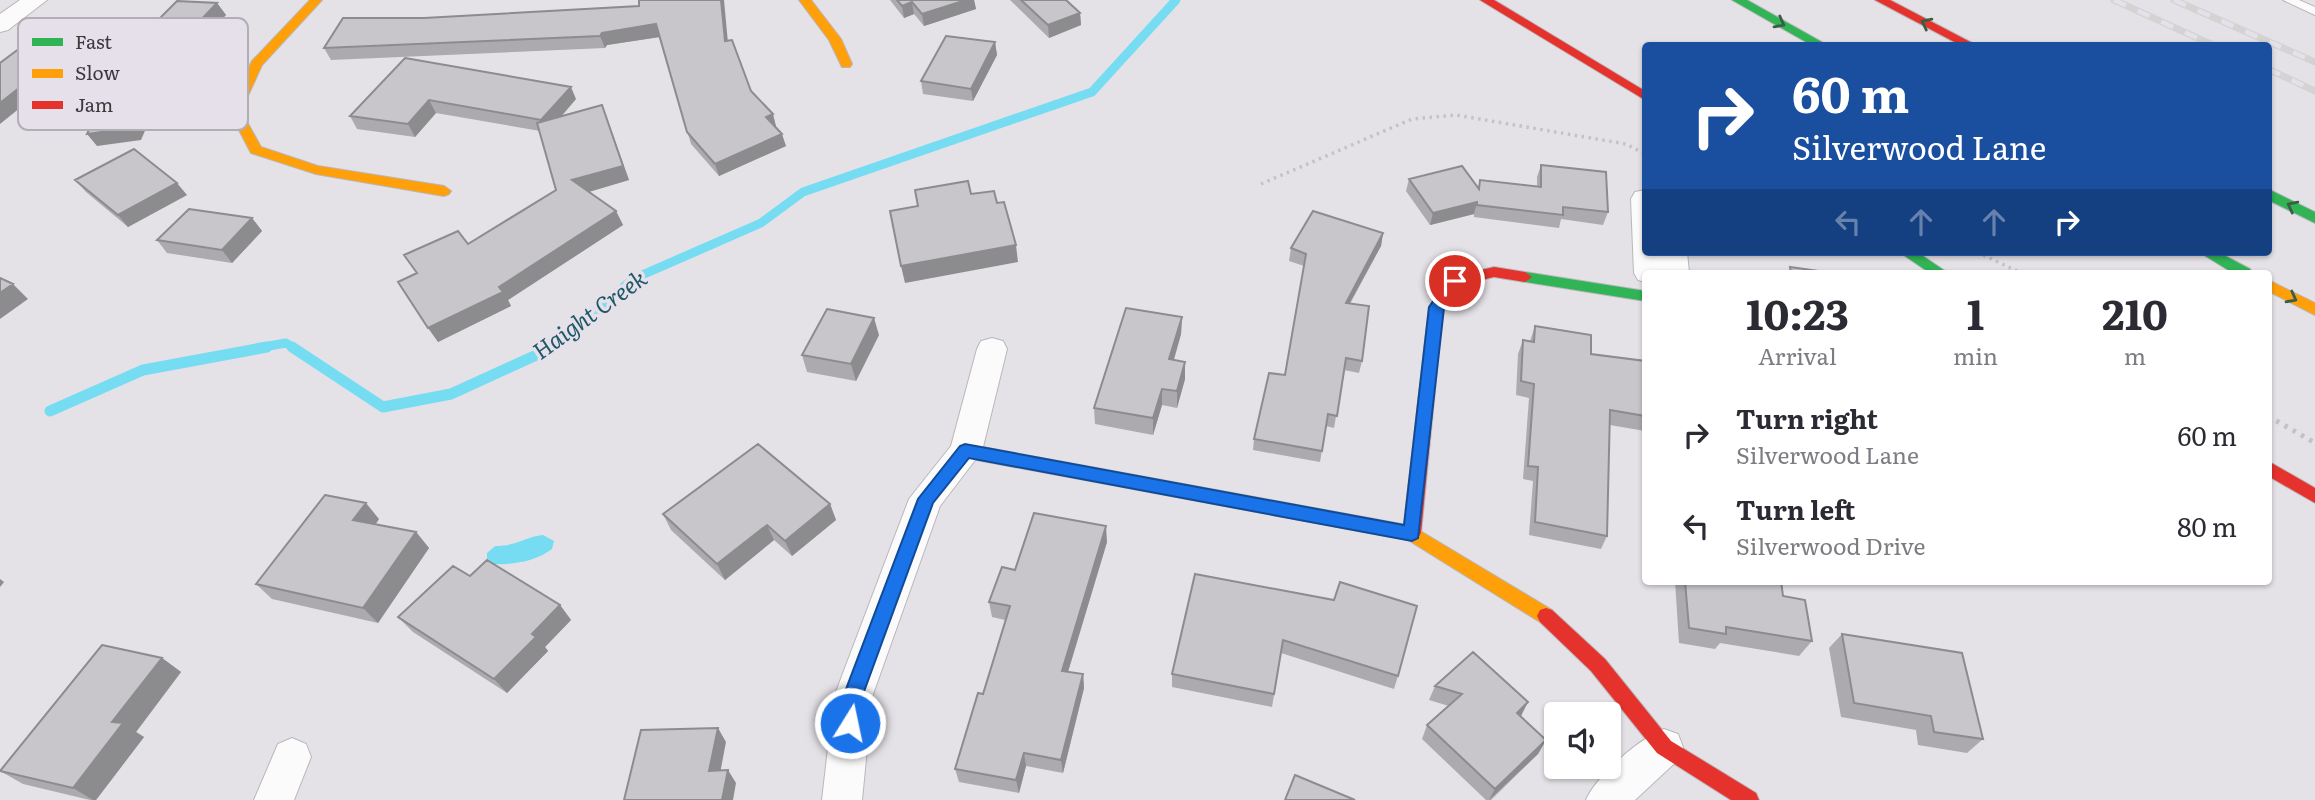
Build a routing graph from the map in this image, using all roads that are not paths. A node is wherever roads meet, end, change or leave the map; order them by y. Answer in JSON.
{"nodes":[{"id":1,"x":35,"y":0,"type":"edge"},
{"id":2,"x":316,"y":0,"type":"edge"},
{"id":3,"x":805,"y":0,"type":"edge"},
{"id":4,"x":1486,"y":0,"type":"edge"},
{"id":5,"x":1738,"y":0,"type":"edge"},
{"id":6,"x":1881,"y":0,"type":"edge"},
{"id":7,"x":2289,"y":0,"type":"edge"},
{"id":8,"x":2315,"y":11,"type":"edge"},
{"id":9,"x":0,"y":26,"type":"edge"},
{"id":10,"x":1816,"y":42,"type":"edge"},
{"id":11,"x":1964,"y":42,"type":"edge"},
{"id":12,"x":846,"y":64,"type":"dead end"},
{"id":13,"x":248,"y":82,"type":"edge"},
{"id":14,"x":1642,"y":94,"type":"edge"},
{"id":15,"x":245,"y":130,"type":"edge"},
{"id":16,"x":444,"y":191,"type":"dead end"},
{"id":17,"x":2272,"y":196,"type":"edge"},
{"id":18,"x":2315,"y":218,"type":"edge"},
{"id":19,"x":1913,"y":256,"type":"edge"},
{"id":20,"x":2213,"y":256,"type":"edge"},
{"id":21,"x":1936,"y":270,"type":"edge"},
{"id":22,"x":2239,"y":270,"type":"edge"},
{"id":23,"x":2272,"y":287,"type":"edge"},
{"id":24,"x":1642,"y":296,"type":"edge"},
{"id":25,"x":2315,"y":310,"type":"edge"},
{"id":26,"x":992,"y":349,"type":"dead end"},
{"id":27,"x":965,"y":451,"type":"junction"},
{"id":28,"x":2272,"y":470,"type":"edge"},
{"id":29,"x":2315,"y":496,"type":"edge"},
{"id":30,"x":1412,"y":533,"type":"junction"},
{"id":31,"x":1664,"y":747,"type":"junction"},
{"id":32,"x":292,"y":757,"type":"dead end"},
{"id":33,"x":274,"y":800,"type":"edge"},
{"id":34,"x":842,"y":800,"type":"edge"},
{"id":35,"x":1606,"y":800,"type":"edge"},
{"id":36,"x":1749,"y":800,"type":"edge"}],
"edges":[{"from":1,"to":9,"type":"street"},
{"from":2,"to":13,"type":"main road"},
{"from":3,"to":12,"type":"main road"},
{"from":4,"to":14,"type":"main road"},
{"from":5,"to":10,"type":"main road","one_way":true},
{"from":11,"to":6,"type":"main road","one_way":true},
{"from":7,"to":8,"type":"lane"},
{"from":15,"to":16,"type":"main road"},
{"from":18,"to":17,"type":"main road","one_way":true},
{"from":19,"to":21,"type":"main road"},
{"from":20,"to":22,"type":"main road"},
{"from":23,"to":25,"type":"main road","one_way":true},
{"from":24,"to":30,"type":"main road"},
{"from":26,"to":27,"type":"street"},
{"from":27,"to":30,"type":"main road"},
{"from":27,"to":34,"type":"street"},
{"from":28,"to":29,"type":"main road"},
{"from":30,"to":31,"type":"main road"},
{"from":31,"to":35,"type":"street"},
{"from":31,"to":36,"type":"main road"},
{"from":32,"to":33,"type":"street"}]}
